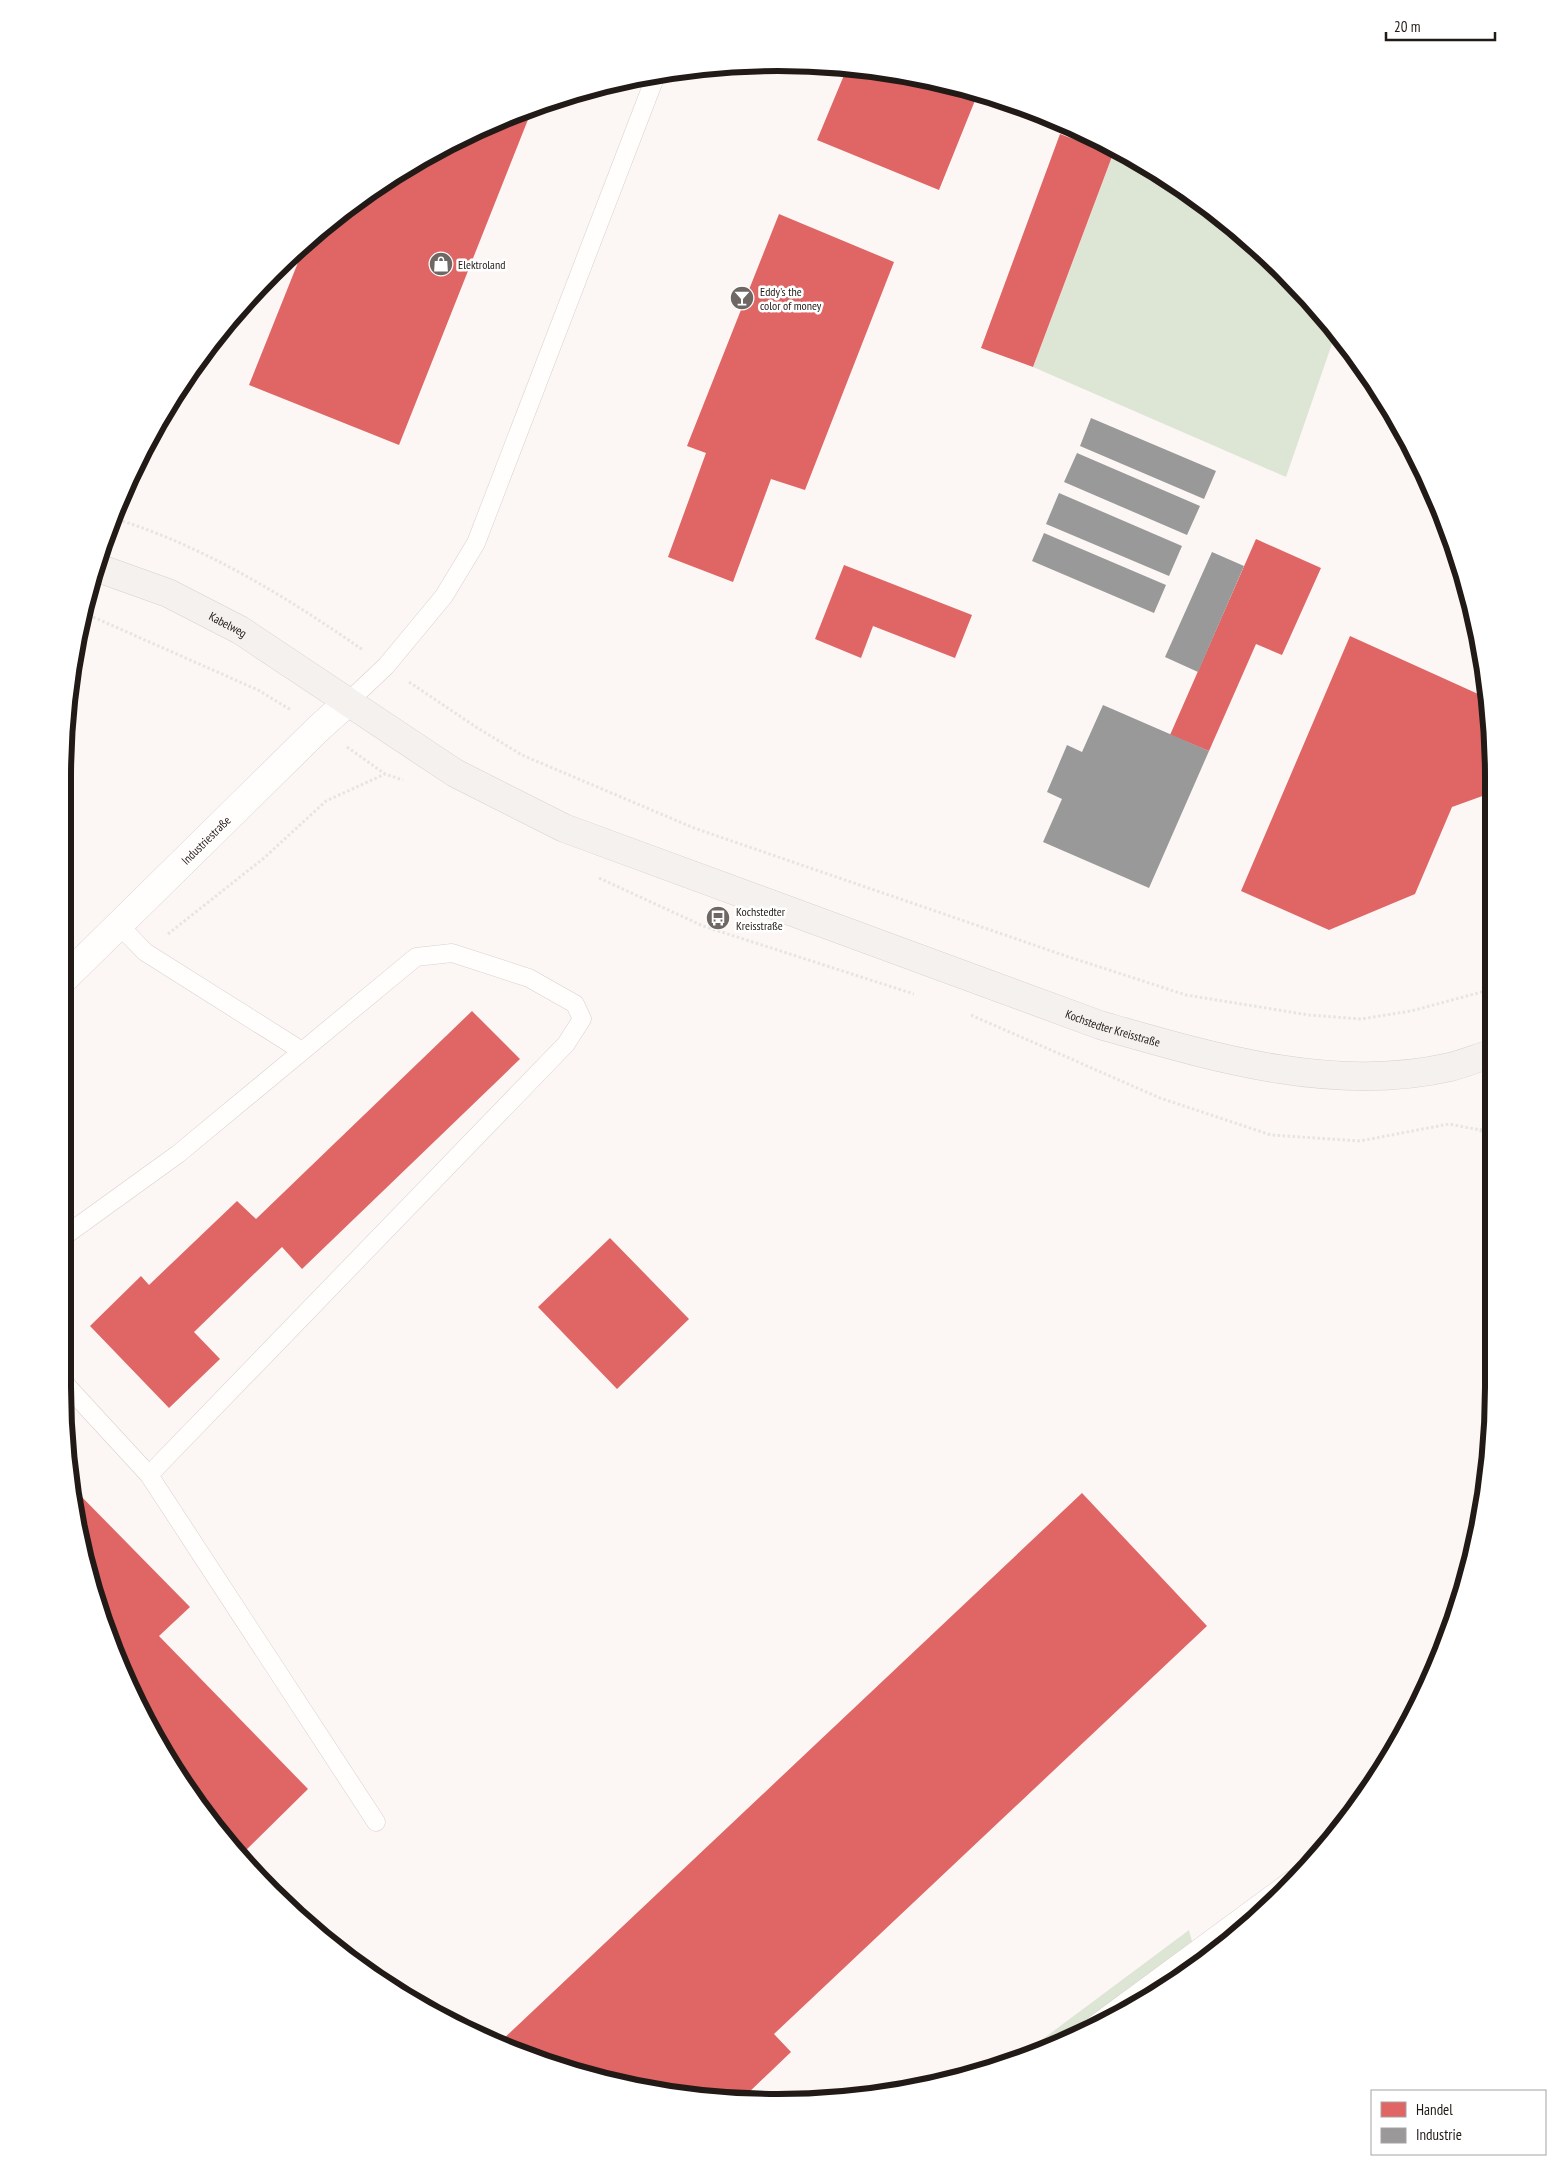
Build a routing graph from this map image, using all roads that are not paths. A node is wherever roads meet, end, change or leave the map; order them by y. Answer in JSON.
{"nodes":[{"id":1,"x":653,"y":83,"type":"edge"},
{"id":2,"x":103,"y":570,"type":"edge"},
{"id":3,"x":349,"y":701,"type":"junction"},
{"id":4,"x":119,"y":925,"type":"junction"},
{"id":5,"x":71,"y":971,"type":"edge"},
{"id":6,"x":302,"y":1051,"type":"junction"},
{"id":7,"x":1485,"y":1056,"type":"edge"},
{"id":8,"x":71,"y":1231,"type":"edge"},
{"id":9,"x":71,"y":1390,"type":"edge"},
{"id":10,"x":149,"y":1475,"type":"junction"},
{"id":11,"x":376,"y":1822,"type":"dead end"},
{"id":12,"x":1260,"y":1904,"type":"edge"},
{"id":13,"x":1125,"y":2002,"type":"edge"}],
"edges":[{"from":1,"to":3,"type":"lane"},
{"from":2,"to":3,"type":"street","name":"Kabelweg"},
{"from":3,"to":4,"type":"street","name":"Industriestraße"},
{"from":3,"to":7,"type":"street","name":"Kochstedter Kreisstraße"},
{"from":4,"to":5,"type":"street","name":"Industriestraße"},
{"from":4,"to":6,"type":"lane"},
{"from":6,"to":8,"type":"lane"},
{"from":6,"to":10,"type":"lane"},
{"from":9,"to":10,"type":"lane"},
{"from":10,"to":11,"type":"lane"},
{"from":12,"to":13,"type":"lane"}]}
